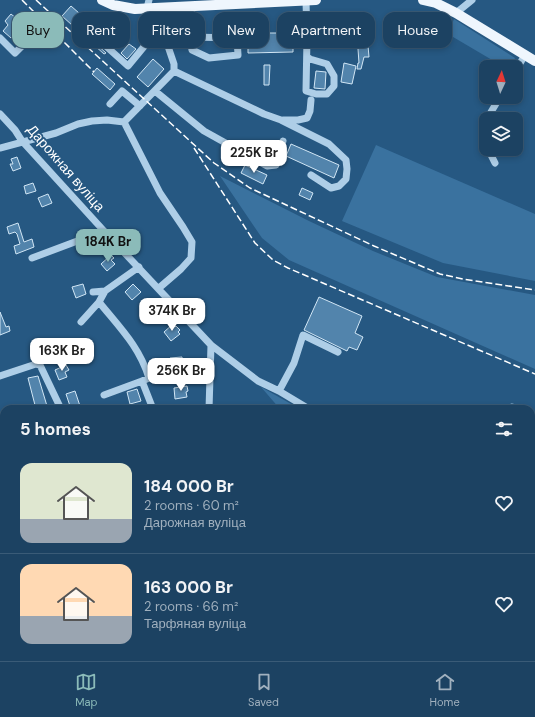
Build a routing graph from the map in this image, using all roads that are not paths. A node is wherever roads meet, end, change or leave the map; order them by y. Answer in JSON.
{"nodes":[{"id":1,"x":102,"y":0,"type":"edge"},
{"id":2,"x":311,"y":0,"type":"edge"},
{"id":3,"x":424,"y":0,"type":"edge"},
{"id":4,"x":472,"y":0,"type":"edge"},
{"id":5,"x":150,"y":5,"type":"edge"},
{"id":6,"x":192,"y":6,"type":"junction"},
{"id":7,"x":192,"y":12,"type":"edge"},
{"id":8,"x":310,"y":12,"type":"edge"},
{"id":9,"x":456,"y":13,"type":"junction"},
{"id":10,"x":190,"y":37,"type":"joint"},
{"id":11,"x":0,"y":38,"type":"edge"},
{"id":12,"x":20,"y":48,"type":"edge"},
{"id":13,"x":108,"y":48,"type":"edge"},
{"id":14,"x":143,"y":48,"type":"edge"},
{"id":15,"x":168,"y":48,"type":"edge"},
{"id":16,"x":307,"y":48,"type":"edge"},
{"id":17,"x":525,"y":55,"type":"junction"},
{"id":18,"x":307,"y":57,"type":"junction"},
{"id":19,"x":522,"y":60,"type":"edge"},
{"id":20,"x":535,"y":61,"type":"edge"},
{"id":21,"x":174,"y":72,"type":"junction"},
{"id":22,"x":155,"y":91,"type":"junction"},
{"id":23,"x":311,"y":100,"type":"dead end"},
{"id":24,"x":110,"y":104,"type":"dead end"},
{"id":25,"x":140,"y":106,"type":"junction"},
{"id":26,"x":0,"y":114,"type":"edge"},
{"id":27,"x":281,"y":120,"type":"junction"},
{"id":28,"x":124,"y":122,"type":"junction"},
{"id":29,"x":22,"y":141,"type":"junction"},
{"id":30,"x":283,"y":141,"type":"dead end"},
{"id":31,"x":0,"y":148,"type":"edge"},
{"id":32,"x":492,"y":156,"type":"edge"},
{"id":33,"x":495,"y":163,"type":"dead end"},
{"id":34,"x":311,"y":175,"type":"dead end"},
{"id":35,"x":104,"y":231,"type":"junction"},
{"id":36,"x":32,"y":258,"type":"dead end"},
{"id":37,"x":139,"y":267,"type":"junction"},
{"id":38,"x":159,"y":288,"type":"junction"},
{"id":39,"x":105,"y":291,"type":"junction"},
{"id":40,"x":93,"y":292,"type":"dead end"},
{"id":41,"x":99,"y":302,"type":"junction"},
{"id":42,"x":81,"y":322,"type":"dead end"},
{"id":43,"x":211,"y":345,"type":"junction"},
{"id":44,"x":338,"y":352,"type":"dead end"},
{"id":45,"x":0,"y":376,"type":"edge"},
{"id":46,"x":142,"y":381,"type":"junction"},
{"id":47,"x":279,"y":391,"type":"junction"},
{"id":48,"x":104,"y":395,"type":"dead end"},
{"id":49,"x":59,"y":405,"type":"edge"},
{"id":50,"x":151,"y":405,"type":"edge"},
{"id":51,"x":209,"y":405,"type":"edge"},
{"id":52,"x":302,"y":405,"type":"edge"}],
"edges":[{"from":1,"to":5,"type":"main road"},
{"from":2,"to":6,"type":"main road"},
{"from":2,"to":8,"type":"street"},
{"from":3,"to":9,"type":"main road"},
{"from":4,"to":9,"type":"street"},
{"from":5,"to":6,"type":"main road"},
{"from":6,"to":7,"type":"street"},
{"from":9,"to":17,"type":"main road"},
{"from":10,"to":10,"type":"street"},
{"from":11,"to":12,"type":"street"},
{"from":13,"to":14,"type":"street"},
{"from":15,"to":21,"type":"street"},
{"from":16,"to":18,"type":"street"},
{"from":17,"to":19,"type":"street"},
{"from":17,"to":20,"type":"main road"},
{"from":18,"to":18,"type":"street"},
{"from":21,"to":22,"type":"street"},
{"from":21,"to":27,"type":"street"},
{"from":22,"to":25,"type":"street"},
{"from":22,"to":30,"type":"street"},
{"from":23,"to":27,"type":"street"},
{"from":24,"to":25,"type":"street"},
{"from":25,"to":28,"type":"street"},
{"from":26,"to":29,"type":"street","name":"Дарожная вуліца"},
{"from":27,"to":34,"type":"street"},
{"from":28,"to":29,"type":"street"},
{"from":28,"to":38,"type":"street"},
{"from":29,"to":31,"type":"street"},
{"from":29,"to":35,"type":"street","name":"Дарожная вуліца"},
{"from":32,"to":33,"type":"street"},
{"from":35,"to":36,"type":"street"},
{"from":35,"to":37,"type":"street","name":"Дарожная вуліца"},
{"from":37,"to":38,"type":"street","name":"Дарожная вуліца"},
{"from":37,"to":39,"type":"street"},
{"from":38,"to":43,"type":"street","name":"Дарожная вуліца"},
{"from":39,"to":40,"type":"street"},
{"from":39,"to":41,"type":"street"},
{"from":41,"to":42,"type":"street"},
{"from":41,"to":46,"type":"street"},
{"from":43,"to":47,"type":"street","name":"Дарожная вуліца"},
{"from":43,"to":51,"type":"street"},
{"from":44,"to":47,"type":"street"},
{"from":45,"to":49,"type":"street"},
{"from":46,"to":48,"type":"street"},
{"from":46,"to":50,"type":"street"},
{"from":47,"to":52,"type":"street","name":"Дарожная вуліца"}]}
